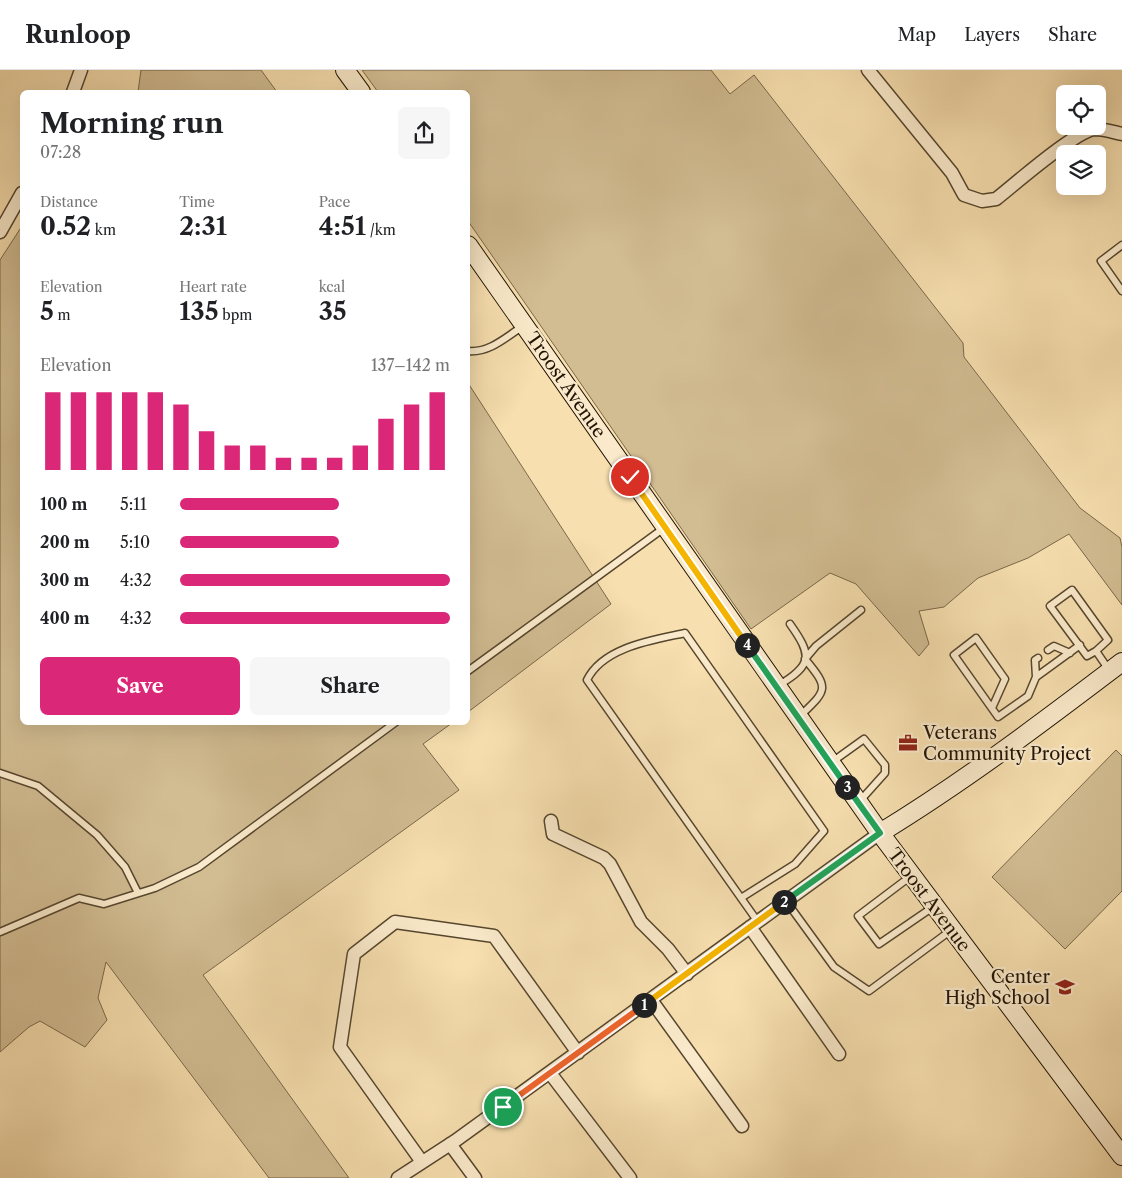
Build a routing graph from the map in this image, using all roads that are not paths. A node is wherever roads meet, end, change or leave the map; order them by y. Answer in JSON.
{"nodes":[{"id":1,"x":81,"y":70,"type":"edge"},
{"id":2,"x":345,"y":70,"type":"edge"},
{"id":3,"x":868,"y":70,"type":"edge"},
{"id":4,"x":74,"y":90,"type":"edge"},
{"id":5,"x":359,"y":90,"type":"edge"},
{"id":6,"x":1122,"y":134,"type":"edge"},
{"id":7,"x":20,"y":197,"type":"edge"},
{"id":8,"x":0,"y":232,"type":"edge"},
{"id":9,"x":1122,"y":246,"type":"edge"},
{"id":10,"x":470,"y":248,"type":"edge"},
{"id":11,"x":1122,"y":291,"type":"edge"},
{"id":12,"x":524,"y":326,"type":"junction"},
{"id":13,"x":470,"y":351,"type":"edge"},
{"id":14,"x":666,"y":528,"type":"junction"},
{"id":15,"x":861,"y":610,"type":"dead end"},
{"id":16,"x":790,"y":624,"type":"dead end"},
{"id":17,"x":1080,"y":646,"type":"junction"},
{"id":18,"x":1048,"y":650,"type":"dead end"},
{"id":19,"x":1096,"y":651,"type":"junction"},
{"id":20,"x":1070,"y":653,"type":"junction"},
{"id":21,"x":1038,"y":658,"type":"dead end"},
{"id":22,"x":805,"y":659,"type":"junction"},
{"id":23,"x":1116,"y":666,"type":"edge"},
{"id":24,"x":470,"y":670,"type":"edge"},
{"id":25,"x":1036,"y":677,"type":"junction"},
{"id":26,"x":776,"y":687,"type":"junction"},
{"id":27,"x":992,"y":708,"type":"junction"},
{"id":28,"x":798,"y":718,"type":"junction"},
{"id":29,"x":392,"y":725,"type":"edge"},
{"id":30,"x":830,"y":764,"type":"junction"},
{"id":31,"x":0,"y":773,"type":"edge"},
{"id":32,"x":858,"y":803,"type":"junction"},
{"id":33,"x":551,"y":821,"type":"dead end"},
{"id":34,"x":880,"y":833,"type":"junction"},
{"id":35,"x":911,"y":876,"type":"junction"},
{"id":36,"x":138,"y":893,"type":"junction"},
{"id":37,"x":741,"y":898,"type":"junction"},
{"id":38,"x":786,"y":901,"type":"junction"},
{"id":39,"x":934,"y":906,"type":"junction"},
{"id":40,"x":754,"y":925,"type":"junction"},
{"id":41,"x":951,"y":930,"type":"junction"},
{"id":42,"x":0,"y":932,"type":"edge"},
{"id":43,"x":687,"y":974,"type":"junction"},
{"id":44,"x":651,"y":1000,"type":"junction"},
{"id":45,"x":578,"y":1053,"type":"junction"},
{"id":46,"x":839,"y":1054,"type":"dead end"},
{"id":47,"x":550,"y":1073,"type":"junction"},
{"id":48,"x":742,"y":1126,"type":"dead end"},
{"id":49,"x":450,"y":1144,"type":"junction"},
{"id":50,"x":1122,"y":1156,"type":"edge"},
{"id":51,"x":422,"y":1162,"type":"junction"},
{"id":52,"x":398,"y":1178,"type":"edge"},
{"id":53,"x":475,"y":1178,"type":"edge"},
{"id":54,"x":630,"y":1178,"type":"edge"}],
"edges":[{"from":1,"to":4,"type":"street"},
{"from":2,"to":5,"type":"main road"},
{"from":3,"to":6,"type":"street"},
{"from":7,"to":8,"type":"street"},
{"from":9,"to":11,"type":"lane"},
{"from":10,"to":12,"type":"main road","name":"Troost Avenue"},
{"from":12,"to":13,"type":"lane"},
{"from":12,"to":14,"type":"main road","name":"Troost Avenue"},
{"from":14,"to":24,"type":"lane"},
{"from":14,"to":26,"type":"main road","name":"Troost Avenue"},
{"from":15,"to":22,"type":"lane"},
{"from":16,"to":22,"type":"lane"},
{"from":17,"to":19,"type":"lane"},
{"from":17,"to":19,"type":"lane"},
{"from":17,"to":20,"type":"lane"},
{"from":18,"to":20,"type":"lane"},
{"from":19,"to":23,"type":"lane"},
{"from":20,"to":25,"type":"lane"},
{"from":21,"to":25,"type":"lane"},
{"from":22,"to":26,"type":"lane"},
{"from":22,"to":28,"type":"lane"},
{"from":23,"to":34,"type":"main road"},
{"from":25,"to":27,"type":"lane"},
{"from":26,"to":28,"type":"main road","name":"Troost Avenue"},
{"from":27,"to":27,"type":"lane"},
{"from":28,"to":30,"type":"main road","name":"Troost Avenue"},
{"from":29,"to":36,"type":"lane"},
{"from":30,"to":32,"type":"main road","name":"Troost Avenue"},
{"from":30,"to":32,"type":"lane"},
{"from":31,"to":36,"type":"lane"},
{"from":32,"to":34,"type":"main road","name":"Troost Avenue"},
{"from":33,"to":43,"type":"street"},
{"from":34,"to":35,"type":"main road","name":"Troost Avenue"},
{"from":34,"to":38,"type":"street"},
{"from":35,"to":39,"type":"main road","name":"Troost Avenue"},
{"from":35,"to":39,"type":"lane"},
{"from":36,"to":42,"type":"lane"},
{"from":37,"to":37,"type":"lane"},
{"from":37,"to":40,"type":"lane"},
{"from":38,"to":40,"type":"street"},
{"from":38,"to":41,"type":"lane"},
{"from":39,"to":41,"type":"main road","name":"Troost Avenue"},
{"from":40,"to":43,"type":"street"},
{"from":40,"to":46,"type":"street"},
{"from":41,"to":50,"type":"main road","name":"Troost Avenue"},
{"from":43,"to":44,"type":"street"},
{"from":44,"to":45,"type":"street"},
{"from":44,"to":48,"type":"street"},
{"from":45,"to":47,"type":"street"},
{"from":45,"to":51,"type":"street"},
{"from":47,"to":49,"type":"street"},
{"from":47,"to":54,"type":"street"},
{"from":49,"to":51,"type":"street"},
{"from":49,"to":53,"type":"street"},
{"from":51,"to":52,"type":"street"}]}
